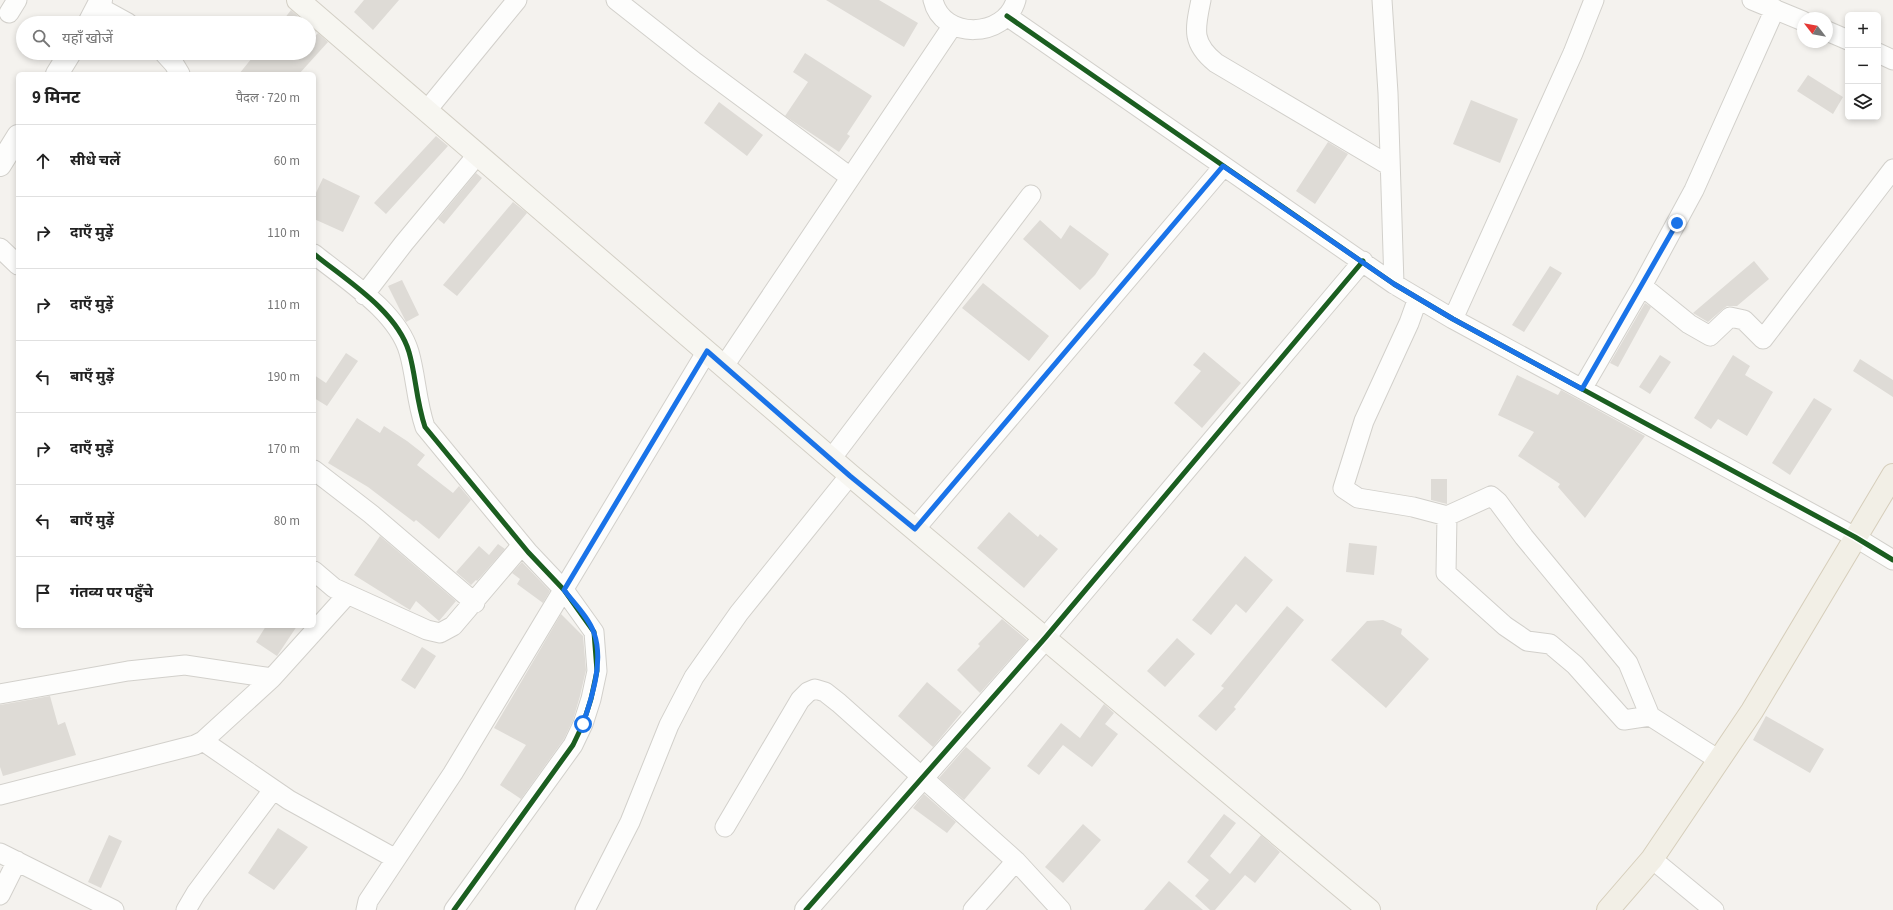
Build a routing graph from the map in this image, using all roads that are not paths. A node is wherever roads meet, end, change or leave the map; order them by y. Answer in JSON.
{"nodes":[{"id":1,"x":298,"y":0,"type":"edge"},
{"id":2,"x":517,"y":0,"type":"edge"},
{"id":3,"x":616,"y":0,"type":"edge"},
{"id":4,"x":933,"y":0,"type":"edge"},
{"id":5,"x":1201,"y":0,"type":"edge"},
{"id":6,"x":1382,"y":0,"type":"edge"},
{"id":7,"x":1594,"y":0,"type":"edge"},
{"id":8,"x":1752,"y":0,"type":"edge"},
{"id":9,"x":1012,"y":8,"type":"edge"},
{"id":10,"x":1776,"y":9,"type":"junction"},
{"id":11,"x":96,"y":10,"type":"edge"},
{"id":12,"x":111,"y":16,"type":"edge"},
{"id":13,"x":1797,"y":18,"type":"edge"},
{"id":14,"x":953,"y":25,"type":"junction"},
{"id":15,"x":1833,"y":34,"type":"edge"},
{"id":16,"x":1845,"y":39,"type":"edge"},
{"id":17,"x":1881,"y":54,"type":"edge"},
{"id":18,"x":66,"y":60,"type":"edge"},
{"id":19,"x":169,"y":60,"type":"edge"},
{"id":20,"x":1893,"y":60,"type":"edge"},
{"id":21,"x":58,"y":72,"type":"edge"},
{"id":22,"x":178,"y":72,"type":"edge"},
{"id":23,"x":427,"y":110,"type":"junction"},
{"id":24,"x":16,"y":139,"type":"edge"},
{"id":25,"x":478,"y":154,"type":"junction"},
{"id":26,"x":0,"y":165,"type":"edge"},
{"id":27,"x":1223,"y":166,"type":"junction"},
{"id":28,"x":1390,"y":166,"type":"junction"},
{"id":29,"x":1893,"y":169,"type":"edge"},
{"id":30,"x":850,"y":178,"type":"junction"},
{"id":31,"x":1031,"y":195,"type":"dead end"},
{"id":32,"x":0,"y":248,"type":"edge"},
{"id":33,"x":316,"y":256,"type":"edge"},
{"id":34,"x":1363,"y":261,"type":"junction"},
{"id":35,"x":16,"y":263,"type":"edge"},
{"id":36,"x":1394,"y":284,"type":"junction"},
{"id":37,"x":1642,"y":286,"type":"junction"},
{"id":38,"x":364,"y":295,"type":"junction"},
{"id":39,"x":1418,"y":298,"type":"junction"},
{"id":40,"x":1453,"y":319,"type":"junction"},
{"id":41,"x":707,"y":351,"type":"junction"},
{"id":42,"x":724,"y":366,"type":"junction"},
{"id":43,"x":1582,"y":389,"type":"junction"},
{"id":44,"x":831,"y":459,"type":"junction"},
{"id":45,"x":316,"y":472,"type":"edge"},
{"id":46,"x":1893,"y":474,"type":"edge"},
{"id":47,"x":850,"y":476,"type":"junction"},
{"id":48,"x":1447,"y":516,"type":"junction"},
{"id":49,"x":915,"y":529,"type":"junction"},
{"id":50,"x":1855,"y":537,"type":"junction"},
{"id":51,"x":522,"y":545,"type":"junction"},
{"id":52,"x":1893,"y":560,"type":"edge"},
{"id":53,"x":316,"y":573,"type":"edge"},
{"id":54,"x":564,"y":590,"type":"junction"},
{"id":55,"x":347,"y":595,"type":"junction"},
{"id":56,"x":475,"y":603,"type":"junction"},
{"id":57,"x":1044,"y":638,"type":"junction"},
{"id":58,"x":272,"y":678,"type":"junction"},
{"id":59,"x":0,"y":694,"type":"edge"},
{"id":60,"x":1650,"y":716,"type":"junction"},
{"id":61,"x":203,"y":741,"type":"junction"},
{"id":62,"x":1719,"y":760,"type":"junction"},
{"id":63,"x":923,"y":777,"type":"junction"},
{"id":64,"x":273,"y":790,"type":"junction"},
{"id":65,"x":0,"y":795,"type":"edge"},
{"id":66,"x":725,"y":827,"type":"dead end"},
{"id":67,"x":0,"y":853,"type":"edge"},
{"id":68,"x":396,"y":859,"type":"junction"},
{"id":69,"x":1652,"y":859,"type":"junction"},
{"id":70,"x":1016,"y":861,"type":"junction"},
{"id":71,"x":17,"y":862,"type":"junction"},
{"id":72,"x":0,"y":895,"type":"edge"},
{"id":73,"x":114,"y":910,"type":"edge"},
{"id":74,"x":186,"y":910,"type":"edge"},
{"id":75,"x":366,"y":910,"type":"edge"},
{"id":76,"x":454,"y":910,"type":"edge"},
{"id":77,"x":585,"y":910,"type":"edge"},
{"id":78,"x":806,"y":910,"type":"edge"},
{"id":79,"x":973,"y":910,"type":"edge"},
{"id":80,"x":1062,"y":910,"type":"edge"},
{"id":81,"x":1369,"y":910,"type":"edge"},
{"id":82,"x":1608,"y":910,"type":"edge"},
{"id":83,"x":1714,"y":910,"type":"edge"}],
"edges":[{"from":1,"to":23,"type":"main road"},
{"from":2,"to":23,"type":"street"},
{"from":3,"to":30,"type":"street"},
{"from":4,"to":14,"type":"street"},
{"from":5,"to":28,"type":"street"},
{"from":6,"to":28,"type":"street"},
{"from":7,"to":40,"type":"street"},
{"from":8,"to":10,"type":"street"},
{"from":9,"to":14,"type":"street"},
{"from":9,"to":27,"type":"street"},
{"from":10,"to":13,"type":"street"},
{"from":10,"to":37,"type":"street"},
{"from":11,"to":12,"type":"street"},
{"from":14,"to":30,"type":"street"},
{"from":15,"to":16,"type":"street"},
{"from":17,"to":20,"type":"street"},
{"from":18,"to":21,"type":"street"},
{"from":19,"to":22,"type":"street"},
{"from":23,"to":25,"type":"main road"},
{"from":24,"to":26,"type":"street"},
{"from":25,"to":38,"type":"street"},
{"from":25,"to":41,"type":"main road"},
{"from":27,"to":34,"type":"street"},
{"from":27,"to":49,"type":"street"},
{"from":28,"to":36,"type":"street"},
{"from":29,"to":37,"type":"street"},
{"from":30,"to":42,"type":"street"},
{"from":31,"to":44,"type":"street"},
{"from":32,"to":35,"type":"street"},
{"from":33,"to":38,"type":"street"},
{"from":34,"to":36,"type":"street"},
{"from":34,"to":57,"type":"street"},
{"from":36,"to":39,"type":"street"},
{"from":37,"to":43,"type":"street"},
{"from":38,"to":51,"type":"street"},
{"from":39,"to":40,"type":"street"},
{"from":39,"to":48,"type":"street"},
{"from":40,"to":43,"type":"street"},
{"from":41,"to":42,"type":"main road"},
{"from":41,"to":54,"type":"street"},
{"from":42,"to":44,"type":"main road"},
{"from":43,"to":50,"type":"street"},
{"from":44,"to":47,"type":"main road"},
{"from":45,"to":56,"type":"street"},
{"from":46,"to":50,"type":"main road"},
{"from":47,"to":49,"type":"main road"},
{"from":47,"to":77,"type":"street"},
{"from":48,"to":60,"type":"street"},
{"from":48,"to":60,"type":"street"},
{"from":49,"to":57,"type":"main road"},
{"from":50,"to":52,"type":"street"},
{"from":50,"to":62,"type":"main road"},
{"from":51,"to":54,"type":"street"},
{"from":51,"to":56,"type":"street"},
{"from":53,"to":55,"type":"street"},
{"from":54,"to":68,"type":"street"},
{"from":54,"to":76,"type":"street"},
{"from":55,"to":56,"type":"street"},
{"from":55,"to":58,"type":"street"},
{"from":57,"to":63,"type":"street"},
{"from":57,"to":81,"type":"main road"},
{"from":58,"to":59,"type":"street"},
{"from":58,"to":61,"type":"street"},
{"from":60,"to":62,"type":"street"},
{"from":61,"to":64,"type":"street"},
{"from":61,"to":65,"type":"street"},
{"from":62,"to":69,"type":"main road"},
{"from":63,"to":66,"type":"street"},
{"from":63,"to":70,"type":"street"},
{"from":63,"to":78,"type":"street"},
{"from":64,"to":68,"type":"street"},
{"from":64,"to":74,"type":"street"},
{"from":67,"to":71,"type":"street"},
{"from":68,"to":75,"type":"street"},
{"from":69,"to":82,"type":"main road"},
{"from":69,"to":83,"type":"street"},
{"from":70,"to":79,"type":"street"},
{"from":70,"to":80,"type":"street"},
{"from":71,"to":72,"type":"street"},
{"from":71,"to":73,"type":"street"}]}
